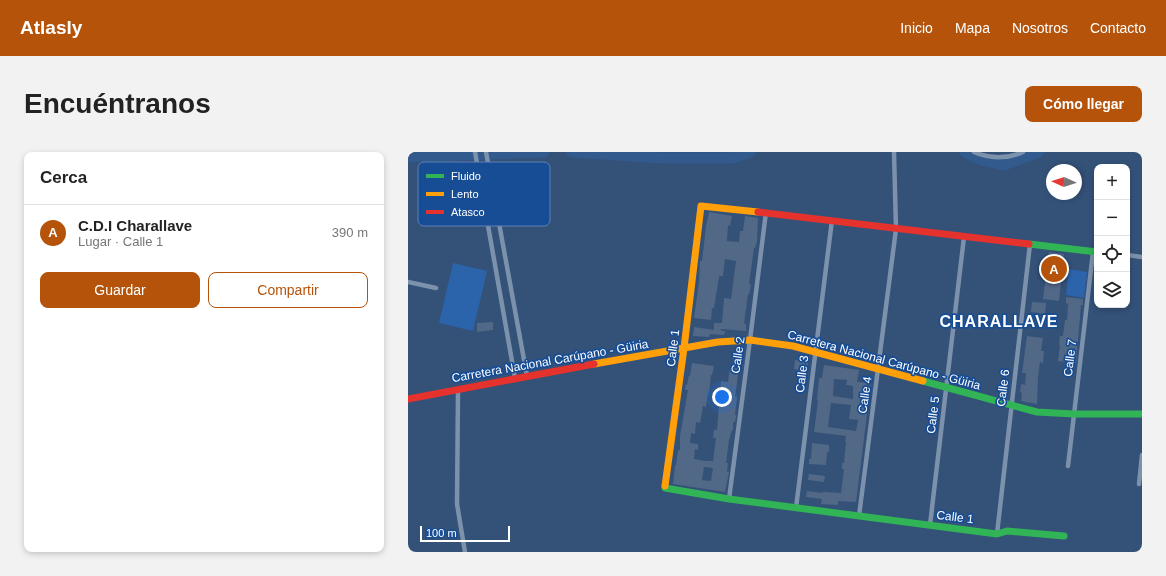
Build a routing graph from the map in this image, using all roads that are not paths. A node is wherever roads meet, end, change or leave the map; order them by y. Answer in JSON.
{"nodes":[{"id":1,"x":475,"y":152,"type":"edge"},
{"id":2,"x":486,"y":152,"type":"edge"},
{"id":3,"x":894,"y":152,"type":"edge"},
{"id":4,"x":974,"y":152,"type":"edge"},
{"id":5,"x":1022,"y":152,"type":"edge"},
{"id":6,"x":477,"y":162,"type":"edge"},
{"id":7,"x":488,"y":162,"type":"edge"},
{"id":8,"x":766,"y":212,"type":"junction"},
{"id":9,"x":832,"y":220,"type":"junction"},
{"id":10,"x":488,"y":226,"type":"edge"},
{"id":11,"x":500,"y":226,"type":"edge"},
{"id":12,"x":896,"y":229,"type":"junction"},
{"id":13,"x":964,"y":237,"type":"junction"},
{"id":14,"x":1030,"y":244,"type":"junction"},
{"id":15,"x":1094,"y":252,"type":"edge"},
{"id":16,"x":1130,"y":255,"type":"edge"},
{"id":17,"x":1142,"y":257,"type":"edge"},
{"id":18,"x":1094,"y":260,"type":"edge"},
{"id":19,"x":408,"y":282,"type":"edge"},
{"id":20,"x":436,"y":288,"type":"dead end"},
{"id":21,"x":750,"y":340,"type":"junction"},
{"id":22,"x":684,"y":348,"type":"junction"},
{"id":23,"x":815,"y":352,"type":"junction"},
{"id":24,"x":879,"y":368,"type":"junction"},
{"id":25,"x":527,"y":376,"type":"junction"},
{"id":26,"x":515,"y":378,"type":"junction"},
{"id":27,"x":946,"y":387,"type":"junction"},
{"id":28,"x":458,"y":390,"type":"junction"},
{"id":29,"x":408,"y":399,"type":"edge"},
{"id":30,"x":1011,"y":405,"type":"junction"},
{"id":31,"x":1074,"y":414,"type":"junction"},
{"id":32,"x":1142,"y":414,"type":"edge"},
{"id":33,"x":1142,"y":455,"type":"edge"},
{"id":34,"x":1068,"y":466,"type":"dead end"},
{"id":35,"x":1138,"y":484,"type":"dead end"},
{"id":36,"x":729,"y":499,"type":"junction"},
{"id":37,"x":796,"y":508,"type":"junction"},
{"id":38,"x":859,"y":516,"type":"junction"},
{"id":39,"x":930,"y":525,"type":"junction"},
{"id":40,"x":997,"y":534,"type":"junction"},
{"id":41,"x":1064,"y":536,"type":"dead end"},
{"id":42,"x":465,"y":552,"type":"edge"}],
"edges":[{"from":1,"to":6,"type":"street"},
{"from":2,"to":7,"type":"street"},
{"from":3,"to":12,"type":"street","name":"Calle 4"},
{"from":4,"to":5,"type":"street"},
{"from":8,"to":9,"type":"main road","name":"Calle 1"},
{"from":8,"to":21,"type":"street","name":"Calle 2"},
{"from":8,"to":22,"type":"main road","name":"Calle 1"},
{"from":9,"to":12,"type":"main road","name":"Calle 1"},
{"from":9,"to":23,"type":"street","name":"Calle 3"},
{"from":10,"to":26,"type":"street"},
{"from":11,"to":25,"type":"street"},
{"from":12,"to":13,"type":"main road","name":"Calle 1"},
{"from":12,"to":24,"type":"street","name":"Calle 4"},
{"from":13,"to":14,"type":"main road","name":"Calle 1"},
{"from":13,"to":27,"type":"street","name":"Calle 5"},
{"from":14,"to":15,"type":"main road","name":"Calle 1"},
{"from":14,"to":30,"type":"street","name":"Calle 6"},
{"from":16,"to":17,"type":"street"},
{"from":18,"to":31,"type":"street","name":"Calle 7"},
{"from":19,"to":20,"type":"street"},
{"from":21,"to":22,"type":"main road","name":"Carretera Nacional Carúpano - Güiria"},
{"from":21,"to":23,"type":"main road","name":"Carretera Nacional Carúpano - Güiria"},
{"from":21,"to":36,"type":"street","name":"Calle 2"},
{"from":22,"to":25,"type":"main road","name":"Carretera Nacional Carúpano - Güiria"},
{"from":22,"to":36,"type":"main road","name":"Calle 1"},
{"from":23,"to":24,"type":"main road","name":"Carretera Nacional Carúpano - Güiria"},
{"from":23,"to":37,"type":"street","name":"Calle 3"},
{"from":24,"to":27,"type":"main road","name":"Carretera Nacional Carúpano - Güiria"},
{"from":24,"to":38,"type":"street","name":"Calle 4"},
{"from":25,"to":26,"type":"main road","name":"Carretera Nacional Carúpano - Güiria"},
{"from":26,"to":28,"type":"main road","name":"Carretera Nacional Carúpano - Güiria"},
{"from":27,"to":30,"type":"main road","name":"Carretera Nacional Carúpano - Güiria"},
{"from":27,"to":39,"type":"street","name":"Calle 5"},
{"from":28,"to":29,"type":"main road","name":"Carretera Nacional Carúpano - Güiria"},
{"from":28,"to":42,"type":"street"},
{"from":30,"to":31,"type":"main road","name":"Carretera Nacional Carúpano - Güiria"},
{"from":30,"to":40,"type":"street","name":"Calle 6"},
{"from":31,"to":32,"type":"main road","name":"Carretera Nacional Carúpano - Güiria"},
{"from":31,"to":34,"type":"street","name":"Calle 7"},
{"from":33,"to":35,"type":"street"},
{"from":36,"to":37,"type":"main road","name":"Calle 1"},
{"from":37,"to":38,"type":"main road","name":"Calle 1"},
{"from":38,"to":39,"type":"main road","name":"Calle 1"},
{"from":39,"to":40,"type":"main road","name":"Calle 1"},
{"from":40,"to":41,"type":"main road","name":"Calle 1"}]}
